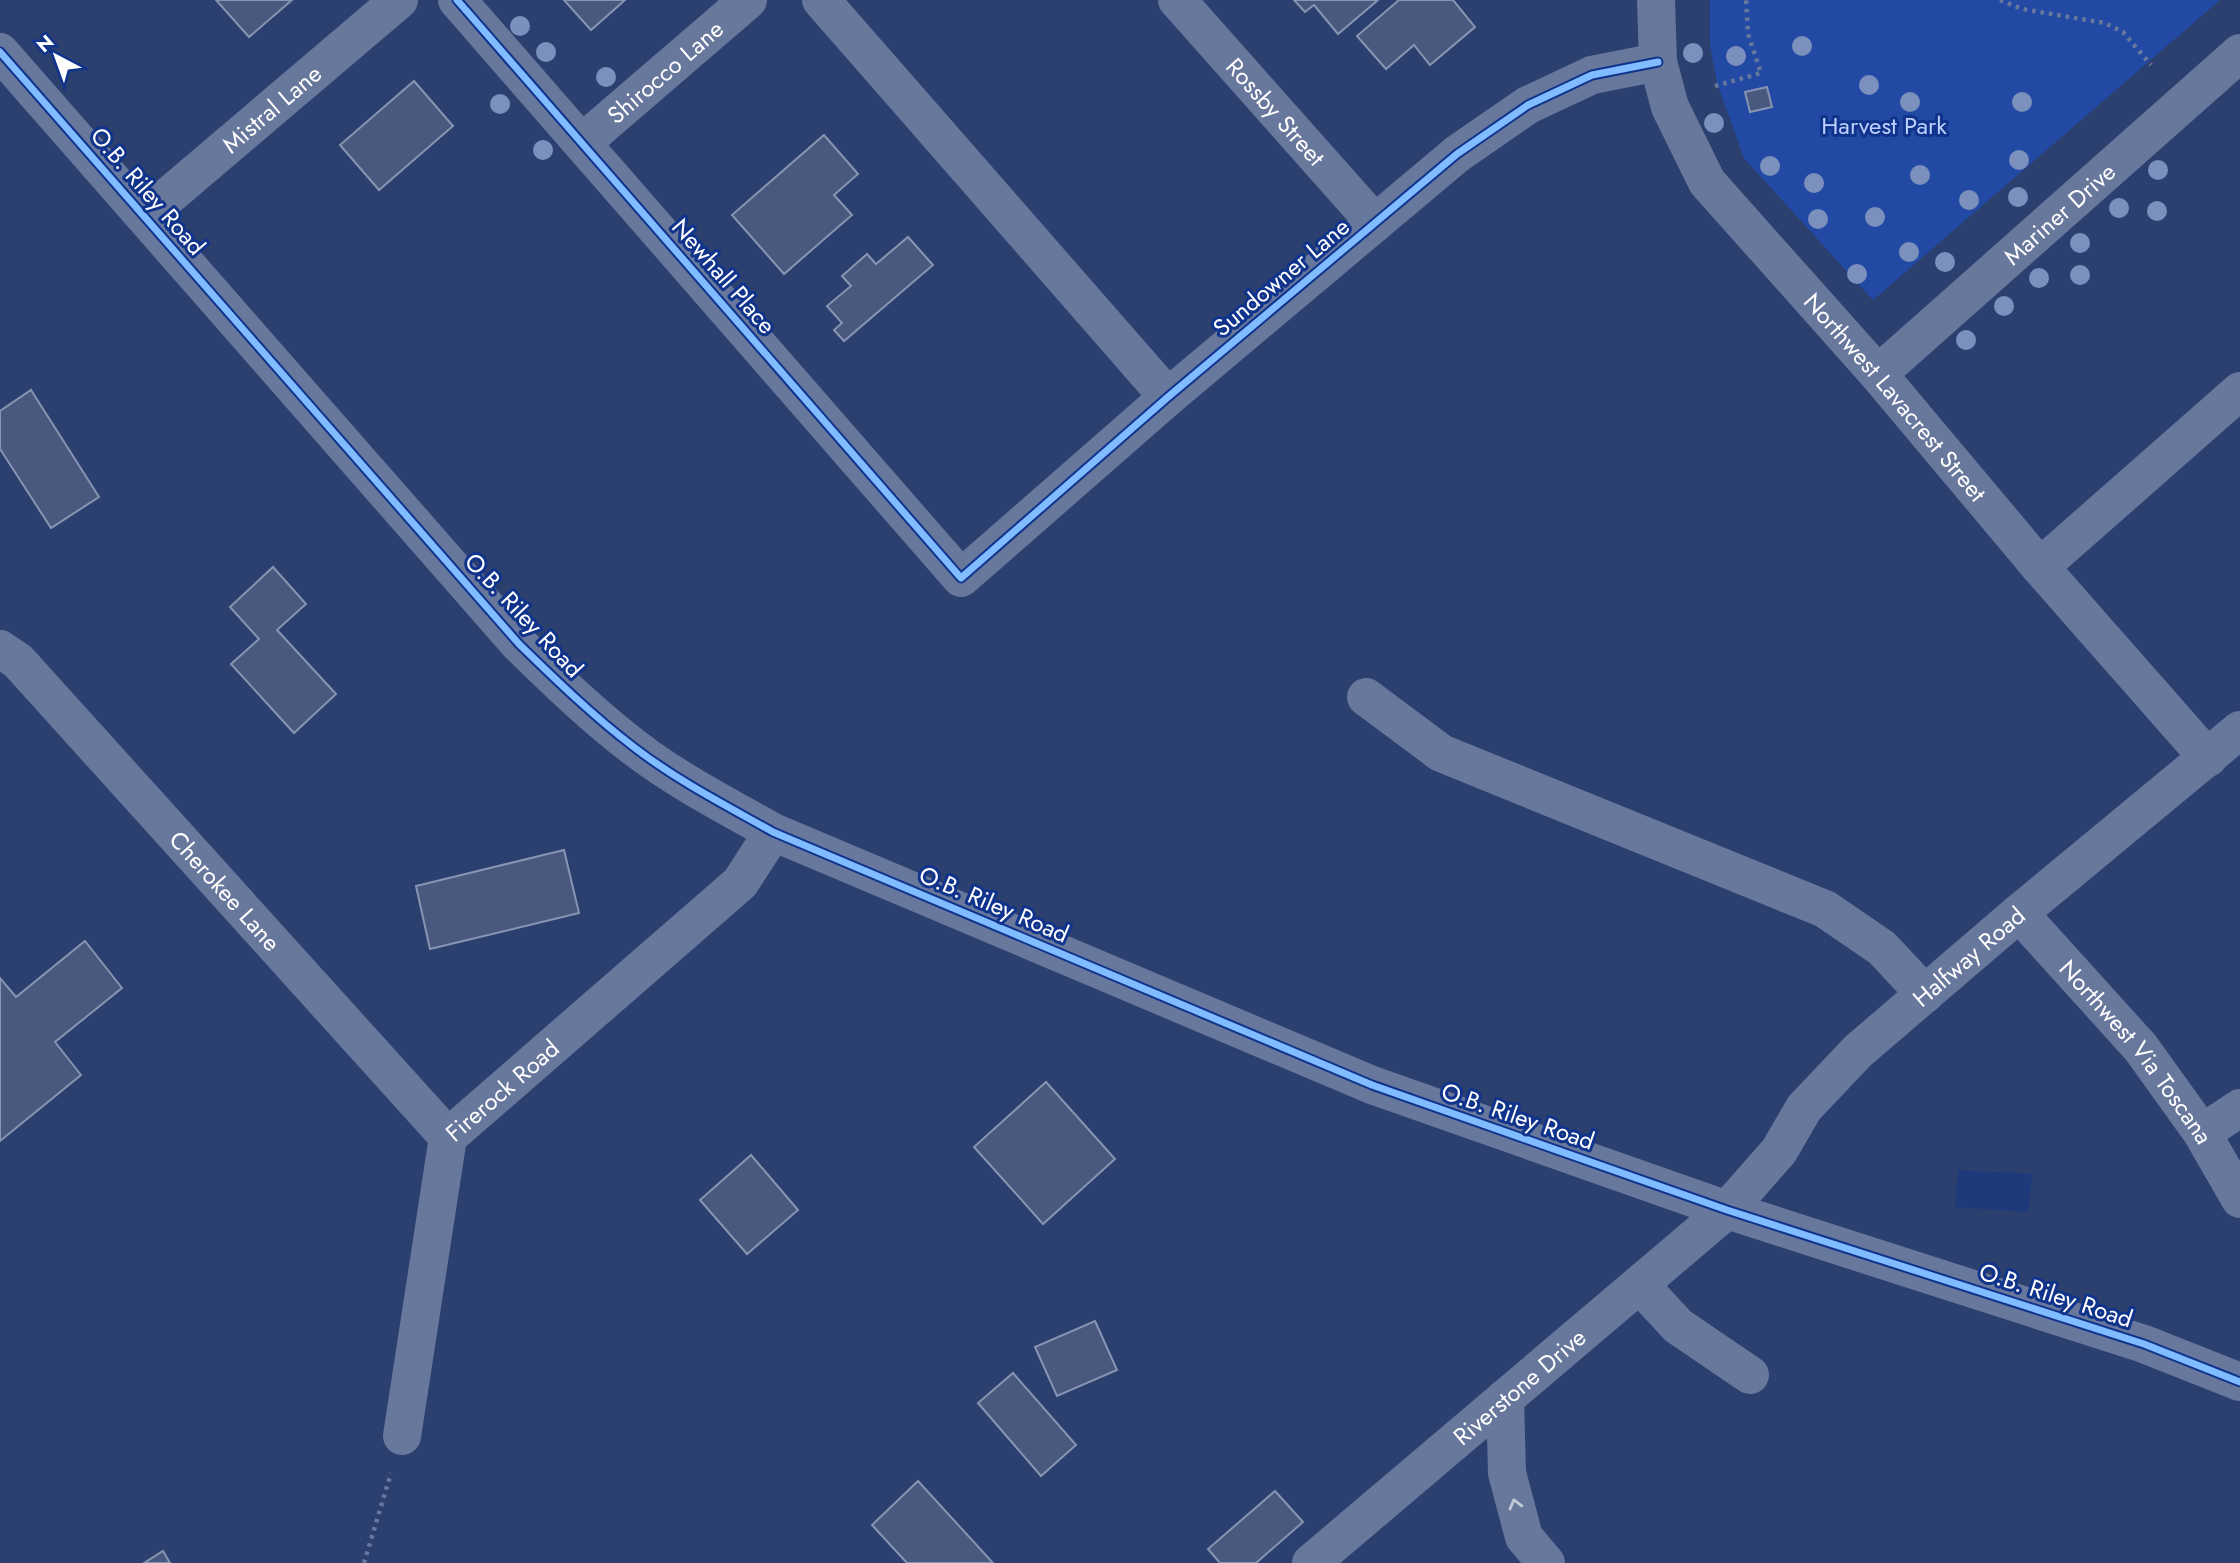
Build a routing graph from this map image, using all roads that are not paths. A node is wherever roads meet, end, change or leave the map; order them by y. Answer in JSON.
{"nodes":[{"id":1,"x":399,"y":0,"type":"edge"},
{"id":2,"x":457,"y":0,"type":"edge"},
{"id":3,"x":748,"y":0,"type":"edge"},
{"id":4,"x":821,"y":0,"type":"edge"},
{"id":5,"x":1177,"y":0,"type":"edge"},
{"id":6,"x":1656,"y":0,"type":"edge"},
{"id":7,"x":0,"y":52,"type":"edge"},
{"id":8,"x":2240,"y":53,"type":"edge"},
{"id":9,"x":1658,"y":62,"type":"junction"},
{"id":10,"x":583,"y":142,"type":"junction"},
{"id":11,"x":145,"y":216,"type":"junction"},
{"id":12,"x":1376,"y":223,"type":"junction"},
{"id":13,"x":1878,"y":374,"type":"junction"},
{"id":14,"x":2240,"y":391,"type":"edge"},
{"id":15,"x":1168,"y":397,"type":"junction"},
{"id":16,"x":2040,"y":567,"type":"junction"},
{"id":17,"x":961,"y":578,"type":"joint"},
{"id":18,"x":0,"y":649,"type":"edge"},
{"id":19,"x":1366,"y":697,"type":"dead end"},
{"id":20,"x":2240,"y":730,"type":"edge"},
{"id":21,"x":2208,"y":758,"type":"junction"},
{"id":22,"x":774,"y":832,"type":"junction"},
{"id":23,"x":2019,"y":913,"type":"junction"},
{"id":24,"x":1925,"y":994,"type":"junction"},
{"id":25,"x":2240,"y":1108,"type":"edge"},
{"id":26,"x":2202,"y":1133,"type":"junction"},
{"id":27,"x":448,"y":1137,"type":"junction"},
{"id":28,"x":2240,"y":1199,"type":"edge"},
{"id":29,"x":1727,"y":1210,"type":"junction"},
{"id":30,"x":1640,"y":1284,"type":"junction"},
{"id":31,"x":1750,"y":1375,"type":"dead end"},
{"id":32,"x":2240,"y":1382,"type":"edge"},
{"id":33,"x":1505,"y":1398,"type":"junction"},
{"id":34,"x":402,"y":1436,"type":"road end"},
{"id":35,"x":1311,"y":1563,"type":"edge"},
{"id":36,"x":1546,"y":1563,"type":"edge"}],
"edges":[{"from":1,"to":11,"type":"street","name":"Mistral Lane"},
{"from":2,"to":10,"type":"street","name":"Newhall Place"},
{"from":3,"to":10,"type":"street","name":"Shirocco Lane"},
{"from":4,"to":15,"type":"street"},
{"from":5,"to":12,"type":"street","name":"Rossby Street"},
{"from":6,"to":9,"type":"street","name":"Northwest Lavacrest Street"},
{"from":7,"to":11,"type":"street","name":"O.B. Riley Road"},
{"from":8,"to":13,"type":"street","name":"Mariner Drive"},
{"from":9,"to":12,"type":"street","name":"Sundowner Lane"},
{"from":9,"to":13,"type":"street","name":"Northwest Lavacrest Street"},
{"from":10,"to":17,"type":"street","name":"Newhall Place"},
{"from":11,"to":22,"type":"street","name":"O.B. Riley Road"},
{"from":12,"to":15,"type":"street","name":"Sundowner Lane"},
{"from":13,"to":16,"type":"street","name":"Northwest Lavacrest Street"},
{"from":14,"to":16,"type":"street"},
{"from":15,"to":17,"type":"street","name":"Sundowner Lane"},
{"from":16,"to":21,"type":"street","name":"Northwest Lavacrest Street"},
{"from":18,"to":27,"type":"street","name":"Cherokee Lane"},
{"from":19,"to":24,"type":"street"},
{"from":20,"to":21,"type":"street","name":"Halfway Road"},
{"from":21,"to":23,"type":"street","name":"Halfway Road"},
{"from":22,"to":27,"type":"street","name":"Firerock Road"},
{"from":22,"to":29,"type":"street","name":"O.B. Riley Road"},
{"from":23,"to":24,"type":"street","name":"Halfway Road"},
{"from":23,"to":26,"type":"street","name":"Northwest Via Toscana"},
{"from":24,"to":29,"type":"street","name":"Halfway Road"},
{"from":25,"to":26,"type":"street"},
{"from":26,"to":28,"type":"street","name":"Northwest Via Toscana"},
{"from":27,"to":34,"type":"street","name":"Firerock Road"},
{"from":29,"to":30,"type":"street","name":"Riverstone Drive"},
{"from":29,"to":32,"type":"street","name":"O.B. Riley Road"},
{"from":30,"to":31,"type":"street"},
{"from":30,"to":33,"type":"street","name":"Riverstone Drive"},
{"from":33,"to":35,"type":"street","name":"Riverstone Drive"},
{"from":36,"to":33,"type":"street","one_way":true}]}
